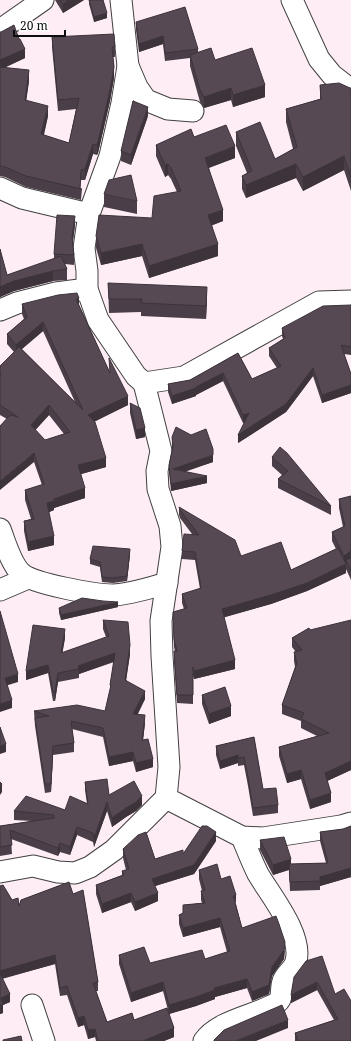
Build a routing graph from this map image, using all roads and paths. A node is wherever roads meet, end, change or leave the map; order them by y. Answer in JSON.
{"nodes":[{"id":1,"x":43,"y":0,"type":"edge"},
{"id":2,"x":121,"y":0,"type":"edge"},
{"id":3,"x":292,"y":0,"type":"edge"},
{"id":4,"x":0,"y":30,"type":"edge"},
{"id":5,"x":128,"y":66,"type":"junction"},
{"id":6,"x":351,"y":90,"type":"edge"},
{"id":7,"x":193,"y":111,"type":"dead end"},
{"id":8,"x":0,"y":188,"type":"edge"},
{"id":9,"x":89,"y":214,"type":"junction"},
{"id":10,"x":87,"y":289,"type":"junction"},
{"id":11,"x":351,"y":301,"type":"edge"},
{"id":12,"x":0,"y":310,"type":"edge"},
{"id":13,"x":144,"y":383,"type":"junction"},
{"id":14,"x":0,"y":529,"type":"edge"},
{"id":15,"x":28,"y":578,"type":"junction"},
{"id":16,"x":167,"y":584,"type":"junction"},
{"id":17,"x":0,"y":590,"type":"edge"},
{"id":18,"x":166,"y":798,"type":"junction"},
{"id":19,"x":351,"y":823,"type":"edge"},
{"id":20,"x":242,"y":838,"type":"junction"},
{"id":21,"x":0,"y":872,"type":"edge"},
{"id":22,"x":32,"y":1005,"type":"dead end"},
{"id":23,"x":44,"y":1041,"type":"edge"},
{"id":24,"x":204,"y":1041,"type":"edge"}],
"edges":[{"from":1,"to":4,"type":"street"},
{"from":2,"to":5,"type":"street"},
{"from":3,"to":6,"type":"street"},
{"from":5,"to":7,"type":"street"},
{"from":5,"to":9,"type":"street"},
{"from":8,"to":9,"type":"street"},
{"from":9,"to":10,"type":"street"},
{"from":10,"to":12,"type":"street"},
{"from":10,"to":13,"type":"street"},
{"from":11,"to":13,"type":"street"},
{"from":13,"to":16,"type":"street"},
{"from":14,"to":15,"type":"street"},
{"from":15,"to":16,"type":"street"},
{"from":15,"to":17,"type":"street"},
{"from":16,"to":18,"type":"street"},
{"from":18,"to":20,"type":"street"},
{"from":18,"to":21,"type":"street"},
{"from":19,"to":20,"type":"street"},
{"from":20,"to":24,"type":"street"},
{"from":22,"to":23,"type":"street"}]}
